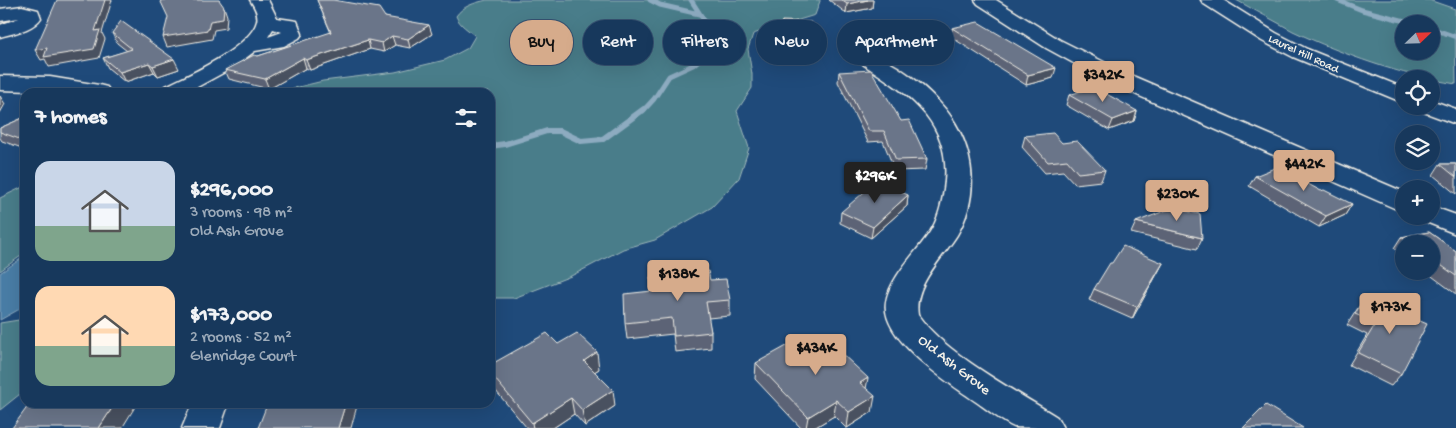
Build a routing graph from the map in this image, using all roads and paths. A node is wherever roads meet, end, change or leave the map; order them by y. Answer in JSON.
{"nodes":[{"id":1,"x":259,"y":0,"type":"edge"},
{"id":2,"x":984,"y":0,"type":"edge"},
{"id":3,"x":1210,"y":0,"type":"edge"},
{"id":4,"x":267,"y":23,"type":"junction"},
{"id":5,"x":3,"y":25,"type":"edge"},
{"id":6,"x":251,"y":46,"type":"junction"},
{"id":7,"x":0,"y":48,"type":"edge"},
{"id":8,"x":877,"y":65,"type":"edge"},
{"id":9,"x":0,"y":83,"type":"edge"},
{"id":10,"x":75,"y":88,"type":"edge"},
{"id":11,"x":180,"y":88,"type":"edge"},
{"id":12,"x":1395,"y":92,"type":"edge"},
{"id":13,"x":1440,"y":110,"type":"edge"},
{"id":14,"x":1456,"y":117,"type":"edge"},
{"id":15,"x":1395,"y":198,"type":"edge"},
{"id":16,"x":1440,"y":218,"type":"edge"},
{"id":17,"x":1456,"y":225,"type":"edge"},
{"id":18,"x":208,"y":408,"type":"edge"},
{"id":19,"x":200,"y":428,"type":"edge"},
{"id":20,"x":1044,"y":428,"type":"edge"}],
"edges":[{"from":1,"to":4,"type":"street"},
{"from":2,"to":15,"type":"street"},
{"from":3,"to":12,"type":"street","name":"Laurel Hill Road"},
{"from":4,"to":6,"type":"street"},
{"from":4,"to":6,"type":"street"},
{"from":5,"to":7,"type":"street"},
{"from":6,"to":11,"type":"street"},
{"from":8,"to":20,"type":"street","name":"Old Ash Grove"},
{"from":9,"to":10,"type":"street"},
{"from":13,"to":14,"type":"street"},
{"from":16,"to":17,"type":"street"},
{"from":18,"to":19,"type":"street"}]}
